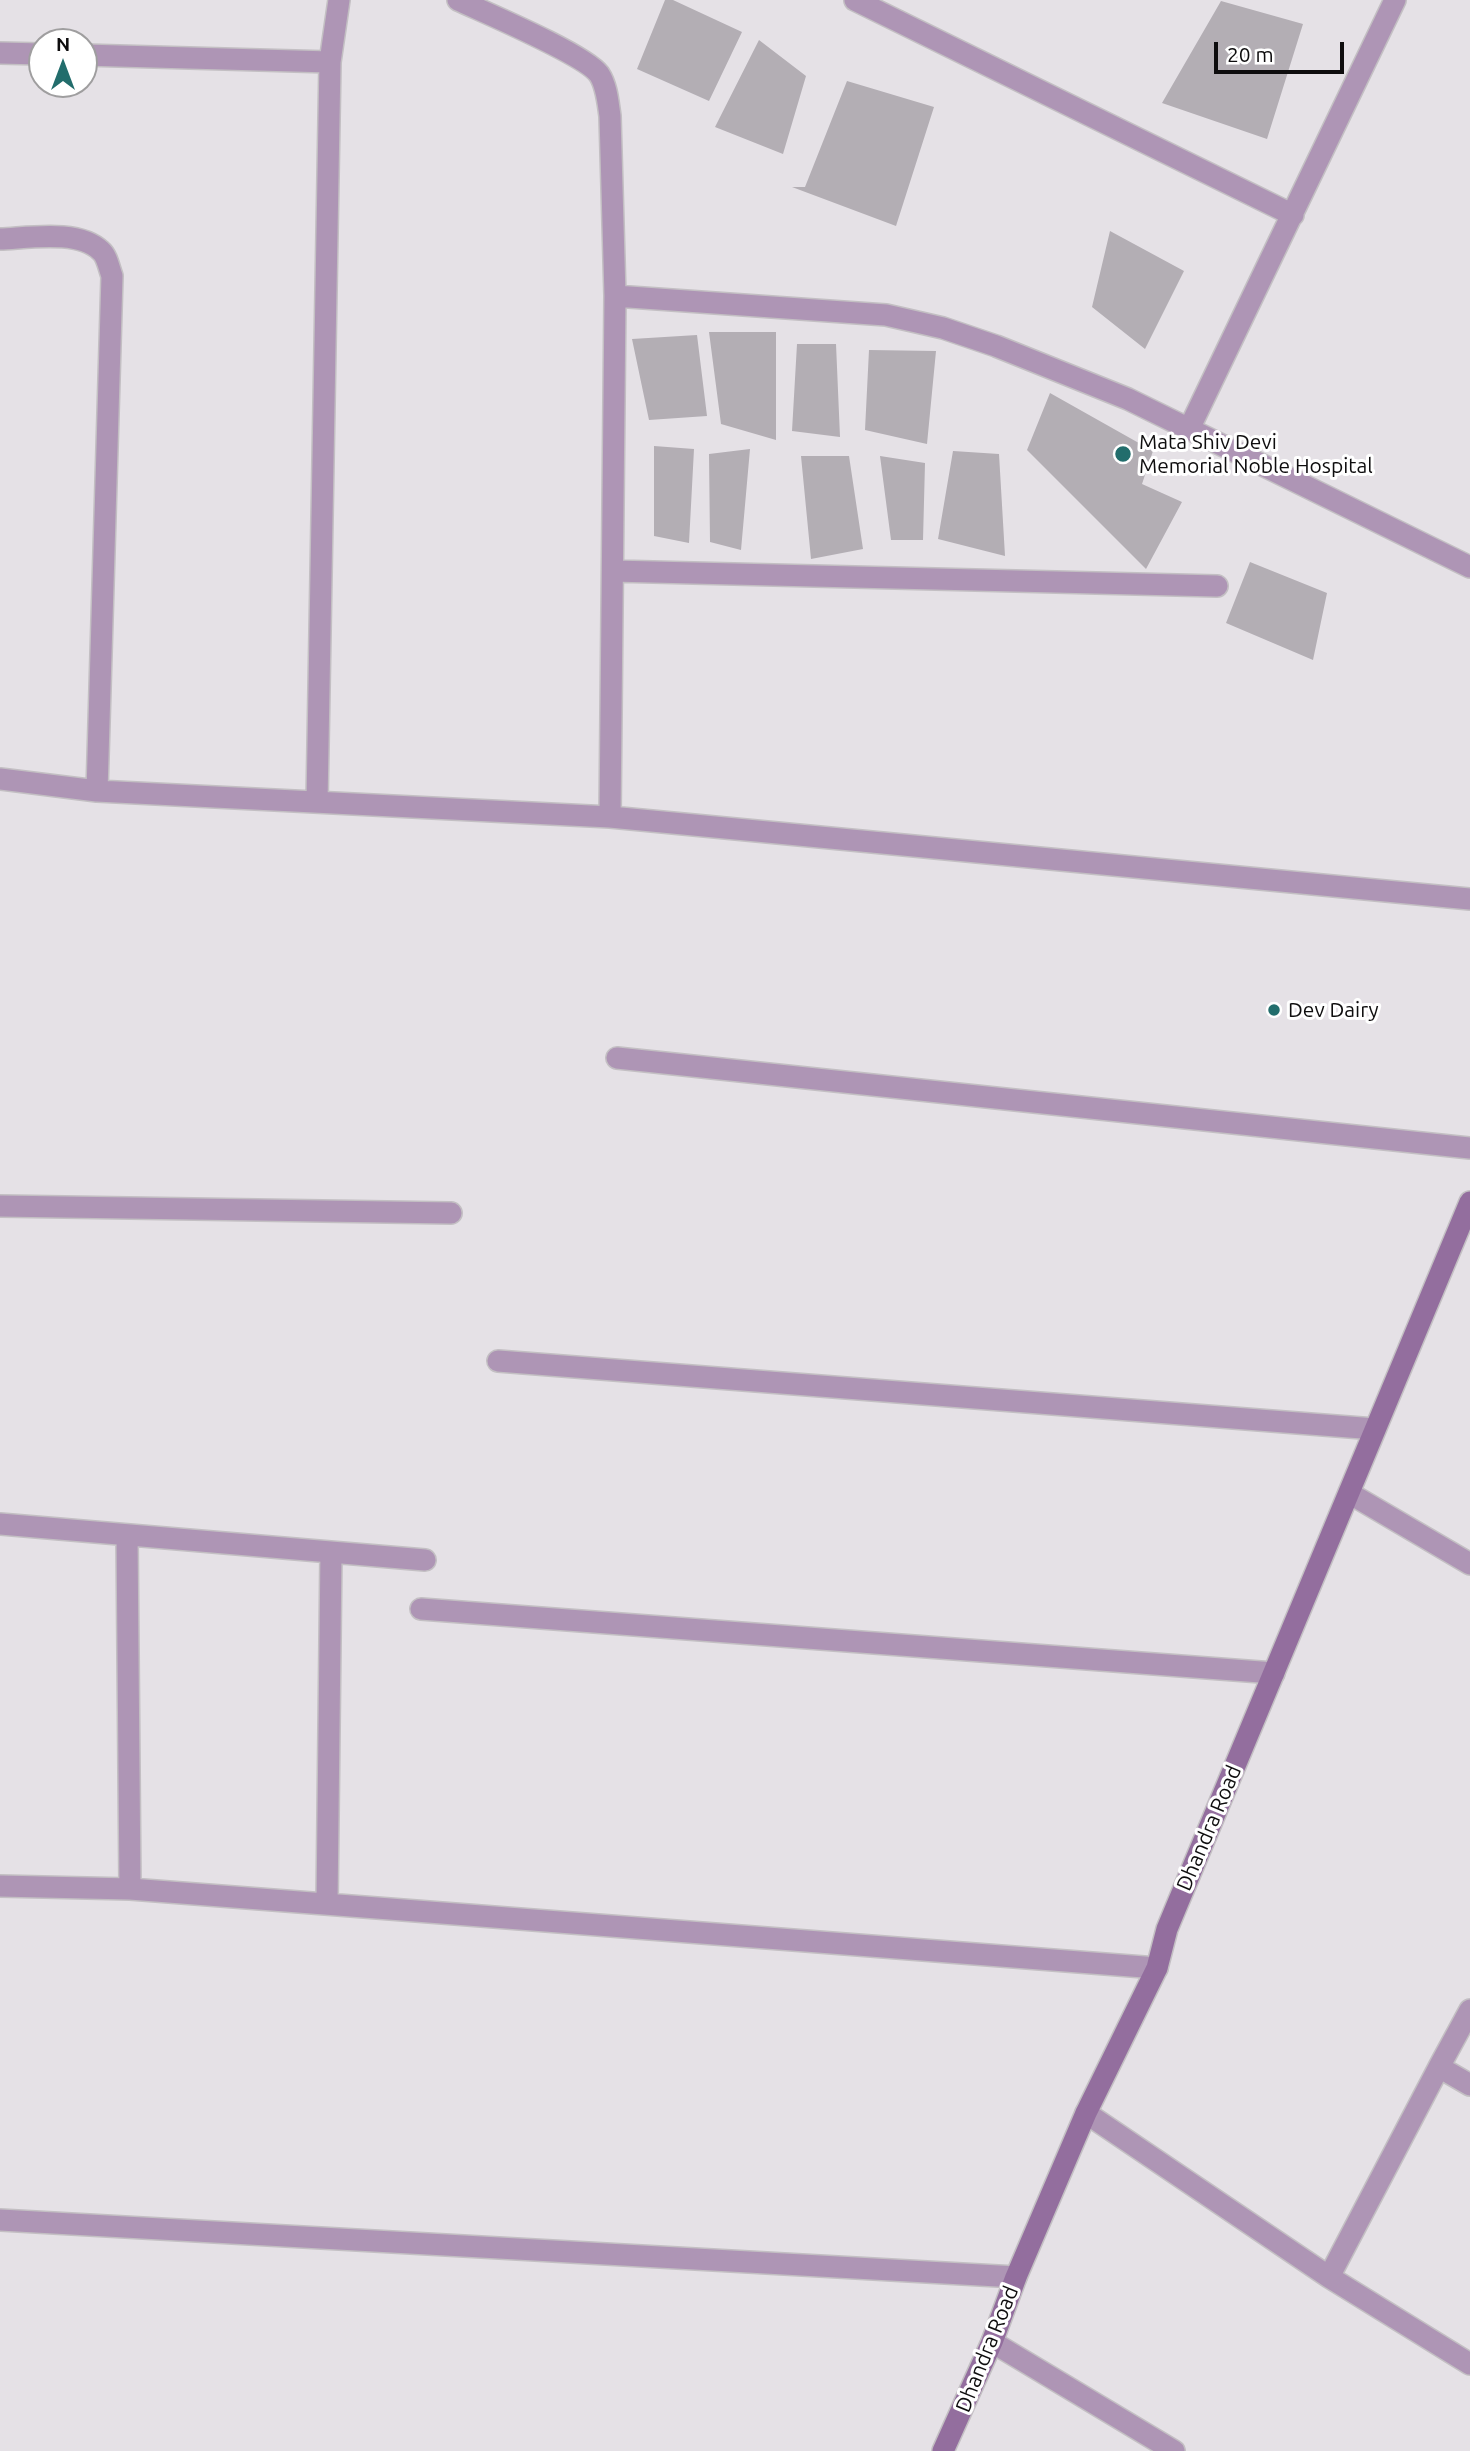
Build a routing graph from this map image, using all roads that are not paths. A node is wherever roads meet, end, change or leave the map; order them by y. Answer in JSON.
{"nodes":[{"id":1,"x":339,"y":0,"type":"edge"},
{"id":2,"x":458,"y":0,"type":"edge"},
{"id":3,"x":855,"y":0,"type":"edge"},
{"id":4,"x":1395,"y":0,"type":"edge"},
{"id":5,"x":0,"y":53,"type":"edge"},
{"id":6,"x":28,"y":54,"type":"edge"},
{"id":7,"x":98,"y":55,"type":"edge"},
{"id":8,"x":330,"y":62,"type":"junction"},
{"id":9,"x":1293,"y":215,"type":"junction"},
{"id":10,"x":0,"y":239,"type":"edge"},
{"id":11,"x":615,"y":296,"type":"junction"},
{"id":12,"x":1189,"y":429,"type":"junction"},
{"id":13,"x":1470,"y":567,"type":"edge"},
{"id":14,"x":613,"y":570,"type":"junction"},
{"id":15,"x":1217,"y":586,"type":"dead end"},
{"id":16,"x":0,"y":779,"type":"edge"},
{"id":17,"x":97,"y":791,"type":"junction"},
{"id":18,"x":317,"y":802,"type":"junction"},
{"id":19,"x":610,"y":817,"type":"junction"},
{"id":20,"x":1470,"y":899,"type":"edge"},
{"id":21,"x":617,"y":1058,"type":"dead end"},
{"id":22,"x":1470,"y":1148,"type":"edge"},
{"id":23,"x":1470,"y":1202,"type":"edge"},
{"id":24,"x":0,"y":1206,"type":"edge"},
{"id":25,"x":451,"y":1213,"type":"dead end"},
{"id":26,"x":498,"y":1361,"type":"dead end"},
{"id":27,"x":1375,"y":1429,"type":"junction"},
{"id":28,"x":1349,"y":1493,"type":"junction"},
{"id":29,"x":0,"y":1524,"type":"edge"},
{"id":30,"x":127,"y":1535,"type":"junction"},
{"id":31,"x":331,"y":1552,"type":"junction"},
{"id":32,"x":425,"y":1560,"type":"dead end"},
{"id":33,"x":1470,"y":1564,"type":"edge"},
{"id":34,"x":421,"y":1609,"type":"dead end"},
{"id":35,"x":1274,"y":1673,"type":"junction"},
{"id":36,"x":0,"y":1886,"type":"edge"},
{"id":37,"x":131,"y":1889,"type":"junction"},
{"id":38,"x":327,"y":1904,"type":"junction"},
{"id":39,"x":1157,"y":1968,"type":"junction"},
{"id":40,"x":1470,"y":2010,"type":"edge"},
{"id":41,"x":1439,"y":2067,"type":"junction"},
{"id":42,"x":1470,"y":2085,"type":"edge"},
{"id":43,"x":1086,"y":2113,"type":"junction"},
{"id":44,"x":0,"y":2220,"type":"edge"},
{"id":45,"x":1016,"y":2277,"type":"junction"},
{"id":46,"x":1329,"y":2277,"type":"junction"},
{"id":47,"x":992,"y":2342,"type":"junction"},
{"id":48,"x":1470,"y":2364,"type":"edge"},
{"id":49,"x":943,"y":2451,"type":"edge"},
{"id":50,"x":1174,"y":2451,"type":"edge"}],
"edges":[{"from":1,"to":8,"type":"street"},
{"from":2,"to":11,"type":"street"},
{"from":3,"to":9,"type":"street"},
{"from":4,"to":9,"type":"street"},
{"from":5,"to":6,"type":"street"},
{"from":7,"to":8,"type":"street"},
{"from":8,"to":18,"type":"street"},
{"from":9,"to":12,"type":"street"},
{"from":10,"to":17,"type":"street"},
{"from":11,"to":12,"type":"street"},
{"from":11,"to":14,"type":"street"},
{"from":12,"to":13,"type":"street"},
{"from":14,"to":15,"type":"street"},
{"from":14,"to":19,"type":"street"},
{"from":16,"to":17,"type":"street"},
{"from":17,"to":18,"type":"street"},
{"from":18,"to":19,"type":"street"},
{"from":19,"to":20,"type":"street"},
{"from":21,"to":22,"type":"street"},
{"from":23,"to":27,"type":"street","name":"Dhandra Road"},
{"from":24,"to":25,"type":"street"},
{"from":26,"to":27,"type":"street"},
{"from":27,"to":28,"type":"street","name":"Dhandra Road"},
{"from":28,"to":33,"type":"street"},
{"from":28,"to":35,"type":"street","name":"Dhandra Road"},
{"from":29,"to":30,"type":"street"},
{"from":30,"to":31,"type":"street"},
{"from":30,"to":37,"type":"street"},
{"from":31,"to":32,"type":"street"},
{"from":31,"to":38,"type":"street"},
{"from":34,"to":35,"type":"street"},
{"from":35,"to":39,"type":"street","name":"Dhandra Road"},
{"from":36,"to":37,"type":"street"},
{"from":37,"to":38,"type":"street"},
{"from":38,"to":39,"type":"street"},
{"from":39,"to":43,"type":"street","name":"Dhandra Road"},
{"from":40,"to":41,"type":"street"},
{"from":41,"to":42,"type":"street"},
{"from":41,"to":46,"type":"street"},
{"from":43,"to":45,"type":"street","name":"Dhandra Road"},
{"from":43,"to":46,"type":"street"},
{"from":44,"to":45,"type":"street"},
{"from":45,"to":47,"type":"street","name":"Dhandra Road"},
{"from":46,"to":48,"type":"street"},
{"from":47,"to":49,"type":"street","name":"Dhandra Road"},
{"from":47,"to":50,"type":"street"}]}
